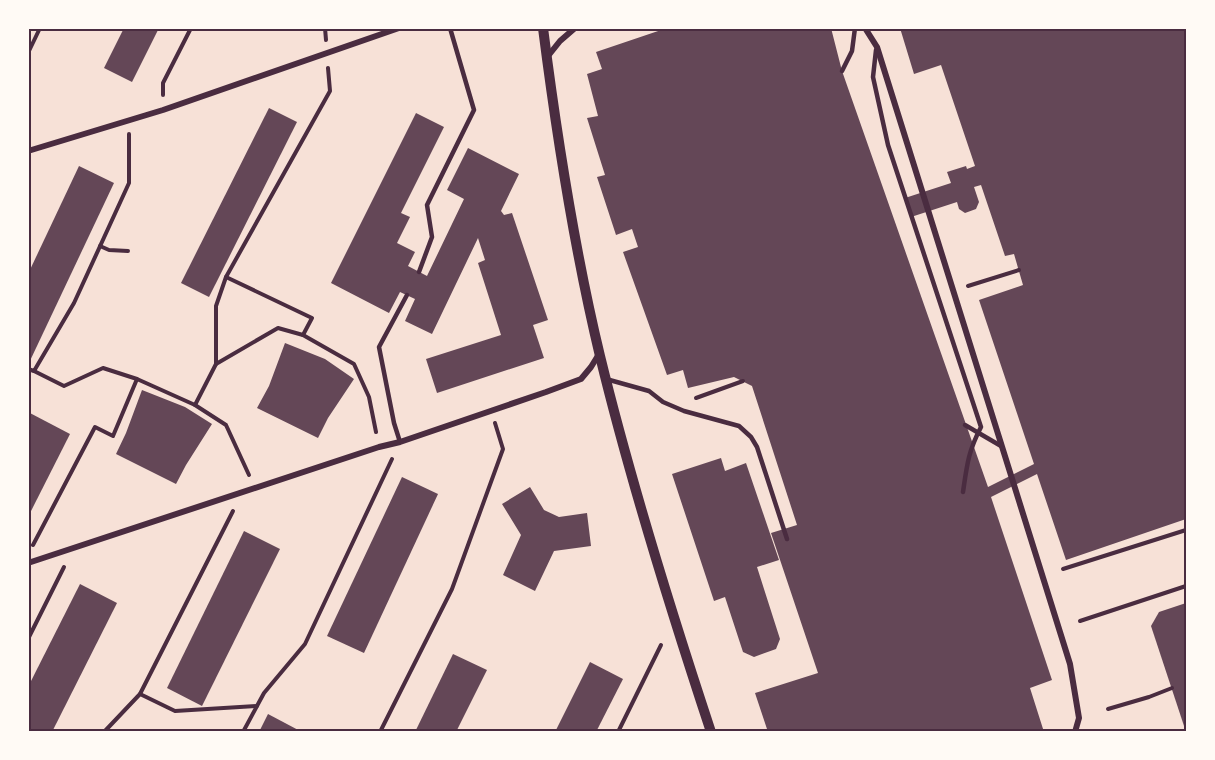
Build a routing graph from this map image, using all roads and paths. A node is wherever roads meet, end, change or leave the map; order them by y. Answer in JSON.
{"nodes":[{"id":1,"x":40,"y":28,"type":"edge"},
{"id":2,"x":191,"y":28,"type":"edge"},
{"id":3,"x":399,"y":28,"type":"edge"},
{"id":4,"x":450,"y":28,"type":"edge"},
{"id":5,"x":543,"y":28,"type":"edge"},
{"id":6,"x":575,"y":28,"type":"edge"},
{"id":7,"x":855,"y":28,"type":"edge"},
{"id":8,"x":865,"y":28,"type":"edge"},
{"id":9,"x":877,"y":47,"type":"junction"},
{"id":10,"x":28,"y":52,"type":"edge"},
{"id":11,"x":327,"y":54,"type":"junction"},
{"id":12,"x":547,"y":57,"type":"junction"},
{"id":13,"x":842,"y":71,"type":"dead end"},
{"id":14,"x":163,"y":110,"type":"junction"},
{"id":15,"x":129,"y":122,"type":"junction"},
{"id":16,"x":28,"y":151,"type":"edge"},
{"id":17,"x":100,"y":246,"type":"junction"},
{"id":18,"x":128,"y":251,"type":"dead end"},
{"id":19,"x":1018,"y":270,"type":"dead end"},
{"id":20,"x":419,"y":272,"type":"dead end"},
{"id":21,"x":226,"y":277,"type":"junction"},
{"id":22,"x":973,"y":285,"type":"dead end"},
{"id":23,"x":407,"y":296,"type":"dead end"},
{"id":24,"x":303,"y":335,"type":"junction"},
{"id":25,"x":600,"y":354,"type":"junction"},
{"id":26,"x":216,"y":364,"type":"junction"},
{"id":27,"x":28,"y":369,"type":"edge"},
{"id":28,"x":606,"y":379,"type":"junction"},
{"id":29,"x":137,"y":380,"type":"dead end"},
{"id":30,"x":743,"y":381,"type":"dead end"},
{"id":31,"x":690,"y":397,"type":"dead end"},
{"id":32,"x":195,"y":405,"type":"dead end"},
{"id":33,"x":491,"y":411,"type":"junction"},
{"id":34,"x":965,"y":425,"type":"dead end"},
{"id":35,"x":400,"y":442,"type":"junction"},
{"id":36,"x":1001,"y":446,"type":"junction"},
{"id":37,"x":379,"y":447,"type":"junction"},
{"id":38,"x":963,"y":492,"type":"dead end"},
{"id":39,"x":1186,"y":530,"type":"edge"},
{"id":40,"x":787,"y":539,"type":"dead end"},
{"id":41,"x":74,"y":547,"type":"junction"},
{"id":42,"x":28,"y":553,"type":"edge"},
{"id":43,"x":28,"y":563,"type":"edge"},
{"id":44,"x":1063,"y":569,"type":"dead end"},
{"id":45,"x":1186,"y":586,"type":"edge"},
{"id":46,"x":1080,"y":621,"type":"dead end"},
{"id":47,"x":28,"y":639,"type":"edge"},
{"id":48,"x":661,"y":645,"type":"dead end"},
{"id":49,"x":1172,"y":688,"type":"dead end"},
{"id":50,"x":140,"y":694,"type":"dead end"},
{"id":51,"x":257,"y":706,"type":"junction"},
{"id":52,"x":1108,"y":709,"type":"dead end"},
{"id":53,"x":243,"y":732,"type":"edge"},
{"id":54,"x":380,"y":732,"type":"edge"},
{"id":55,"x":618,"y":732,"type":"edge"},
{"id":56,"x":711,"y":732,"type":"edge"},
{"id":57,"x":1075,"y":732,"type":"edge"}],
"edges":[{"from":1,"to":10,"type":"path"},
{"from":2,"to":14,"type":"path"},
{"from":3,"to":11,"type":"street"},
{"from":4,"to":20,"type":"lane"},
{"from":5,"to":12,"type":"street"},
{"from":6,"to":12,"type":"street"},
{"from":7,"to":13,"type":"lane"},
{"from":8,"to":9,"type":"street"},
{"from":9,"to":36,"type":"street"},
{"from":9,"to":38,"type":"lane"},
{"from":11,"to":14,"type":"street"},
{"from":11,"to":21,"type":"path"},
{"from":12,"to":25,"type":"street"},
{"from":14,"to":15,"type":"street"},
{"from":15,"to":16,"type":"street"},
{"from":15,"to":17,"type":"path"},
{"from":17,"to":18,"type":"path"},
{"from":17,"to":27,"type":"path"},
{"from":19,"to":22,"type":"path"},
{"from":21,"to":24,"type":"path"},
{"from":21,"to":26,"type":"path"},
{"from":23,"to":35,"type":"lane"},
{"from":24,"to":26,"type":"path"},
{"from":24,"to":37,"type":"path"},
{"from":25,"to":28,"type":"street"},
{"from":25,"to":33,"type":"street"},
{"from":26,"to":32,"type":"path"},
{"from":28,"to":40,"type":"lane"},
{"from":28,"to":56,"type":"street"},
{"from":29,"to":42,"type":"path"},
{"from":30,"to":31,"type":"path"},
{"from":33,"to":35,"type":"street"},
{"from":33,"to":54,"type":"path"},
{"from":34,"to":36,"type":"lane"},
{"from":35,"to":37,"type":"street"},
{"from":35,"to":51,"type":"path"},
{"from":36,"to":57,"type":"street"},
{"from":37,"to":41,"type":"street"},
{"from":39,"to":44,"type":"path"},
{"from":41,"to":43,"type":"street"},
{"from":41,"to":47,"type":"path"},
{"from":45,"to":46,"type":"path"},
{"from":48,"to":55,"type":"path"},
{"from":49,"to":52,"type":"path"},
{"from":50,"to":51,"type":"path"},
{"from":51,"to":53,"type":"path"}]}
